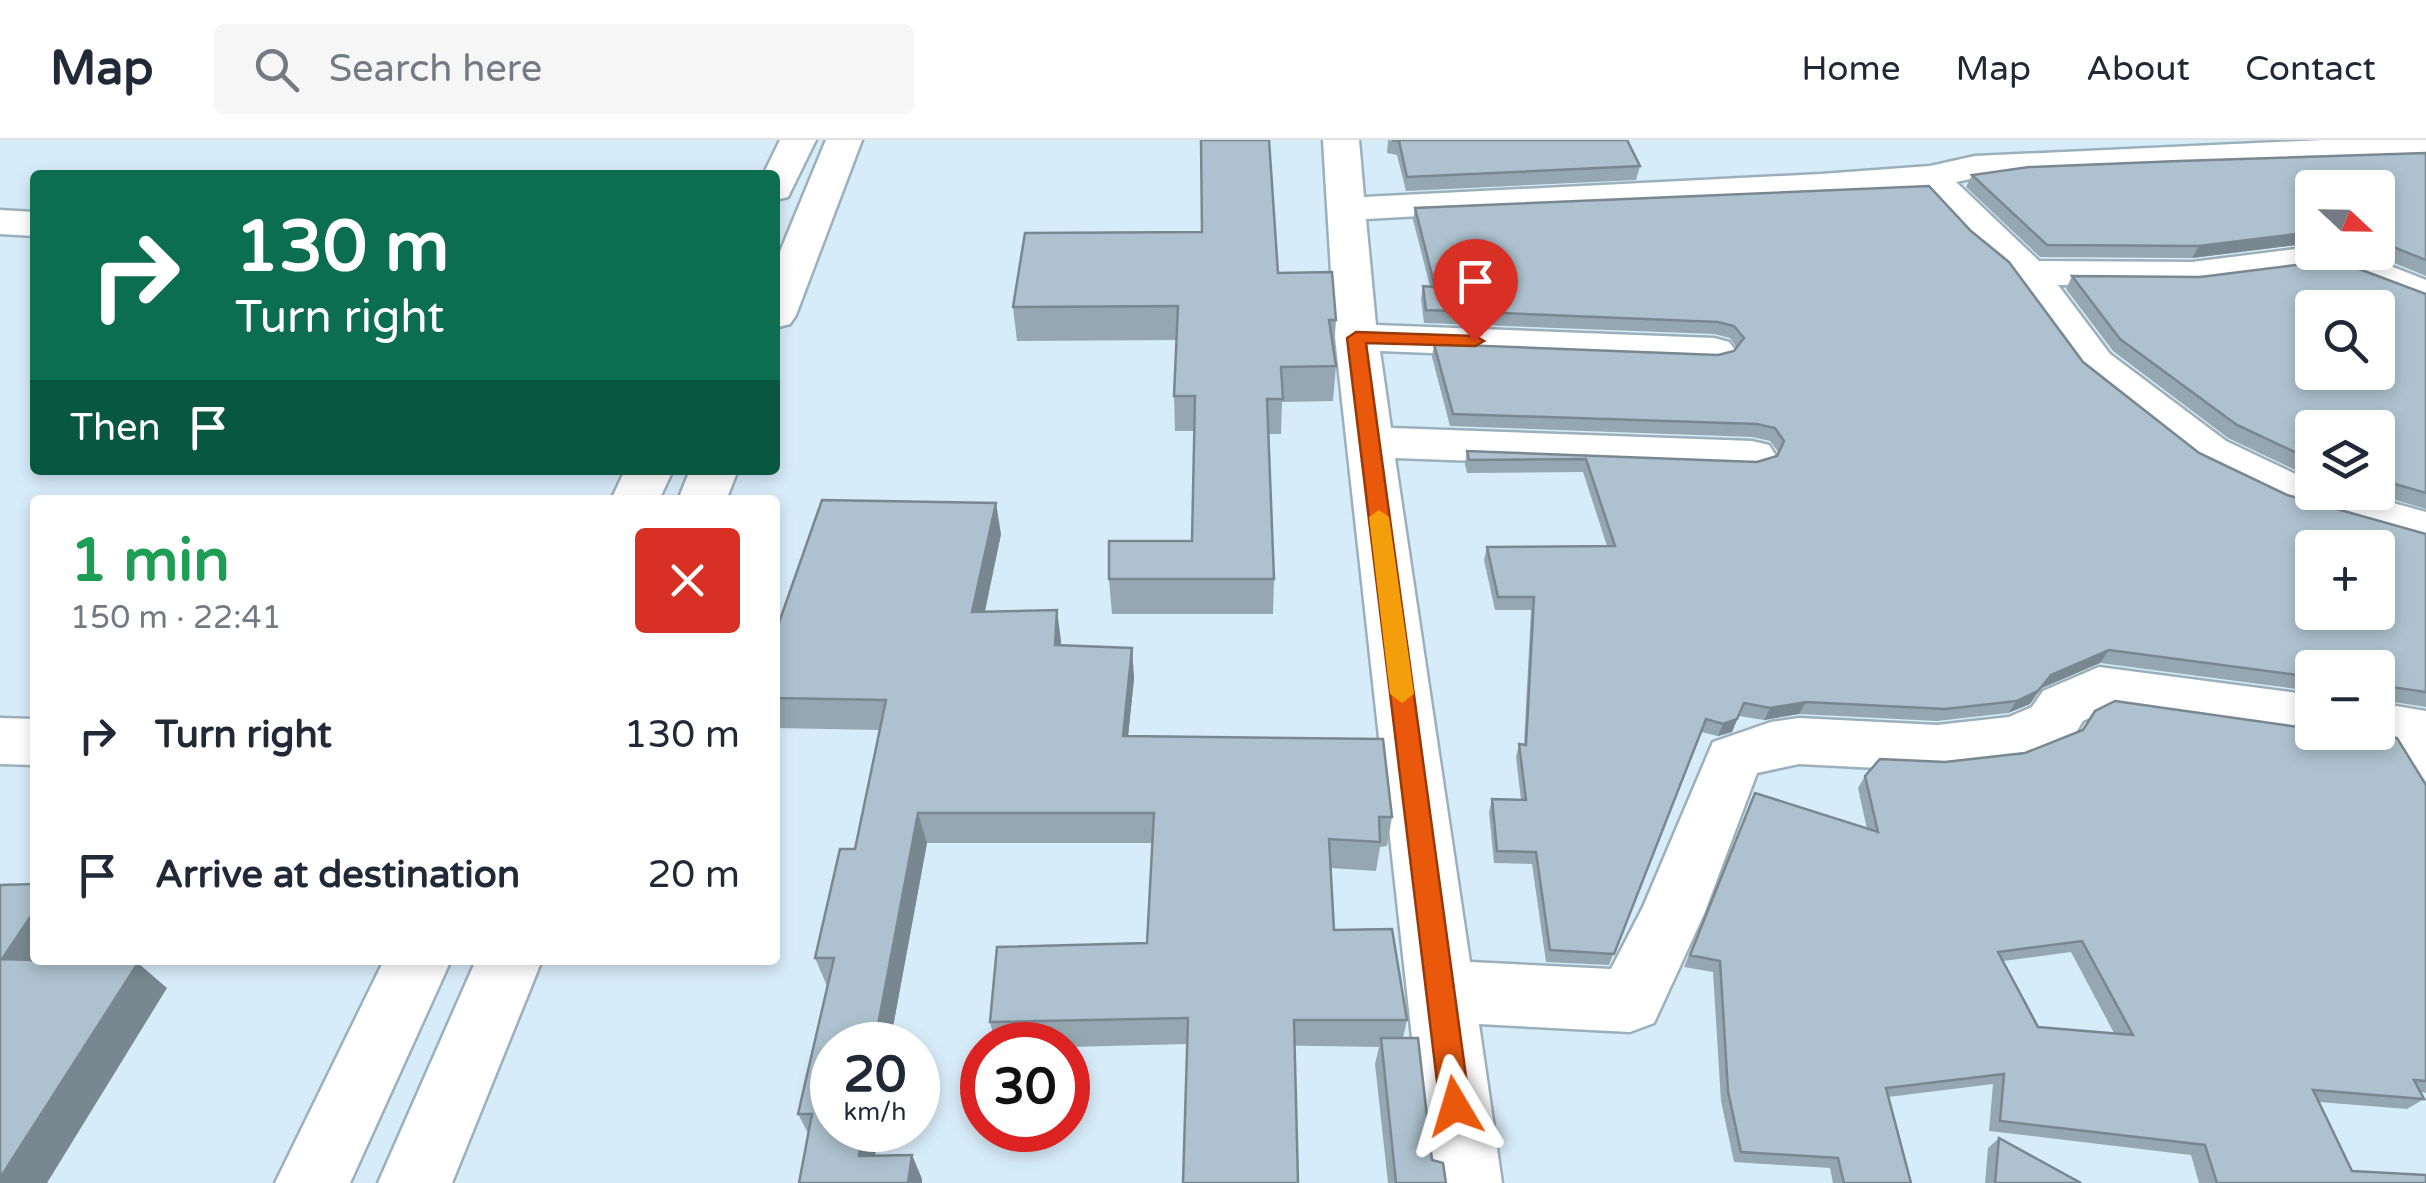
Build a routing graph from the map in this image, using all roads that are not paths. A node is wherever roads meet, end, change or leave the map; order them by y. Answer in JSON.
{"nodes":[{"id":1,"x":798,"y":140,"type":"edge"},
{"id":2,"x":844,"y":140,"type":"edge"},
{"id":3,"x":1340,"y":140,"type":"edge"},
{"id":4,"x":2426,"y":146,"type":"edge"},
{"id":5,"x":1930,"y":177,"type":"junction"},
{"id":6,"x":780,"y":178,"type":"edge"},
{"id":7,"x":1347,"y":209,"type":"junction"},
{"id":8,"x":0,"y":222,"type":"edge"},
{"id":9,"x":30,"y":224,"type":"edge"},
{"id":10,"x":2027,"y":273,"type":"junction"},
{"id":11,"x":2426,"y":294,"type":"edge"},
{"id":12,"x":780,"y":302,"type":"edge"},
{"id":13,"x":1356,"y":338,"type":"junction"},
{"id":14,"x":1714,"y":350,"type":"edge"},
{"id":15,"x":1370,"y":442,"type":"junction"},
{"id":16,"x":1752,"y":456,"type":"dead end"},
{"id":17,"x":2426,"y":529,"type":"edge"},
{"id":18,"x":2295,"y":715,"type":"edge"},
{"id":19,"x":2395,"y":728,"type":"edge"},
{"id":20,"x":0,"y":741,"type":"edge"},
{"id":21,"x":30,"y":742,"type":"edge"},
{"id":22,"x":2426,"y":762,"type":"edge"},
{"id":23,"x":416,"y":965,"type":"edge"},
{"id":24,"x":508,"y":965,"type":"edge"},
{"id":25,"x":1440,"y":992,"type":"junction"},
{"id":26,"x":312,"y":1183,"type":"edge"},
{"id":27,"x":414,"y":1183,"type":"edge"},
{"id":28,"x":1464,"y":1183,"type":"edge"}],
"edges":[{"from":1,"to":6,"type":"street"},
{"from":2,"to":12,"type":"street"},
{"from":3,"to":7,"type":"street"},
{"from":4,"to":5,"type":"street"},
{"from":5,"to":7,"type":"street"},
{"from":5,"to":10,"type":"street"},
{"from":7,"to":13,"type":"street"},
{"from":8,"to":9,"type":"street"},
{"from":10,"to":11,"type":"street"},
{"from":10,"to":17,"type":"street"},
{"from":13,"to":14,"type":"street"},
{"from":13,"to":15,"type":"street"},
{"from":15,"to":16,"type":"street"},
{"from":15,"to":25,"type":"street"},
{"from":18,"to":25,"type":"street"},
{"from":19,"to":22,"type":"street"},
{"from":20,"to":21,"type":"street"},
{"from":23,"to":26,"type":"street"},
{"from":24,"to":27,"type":"street"},
{"from":25,"to":28,"type":"street"}]}
